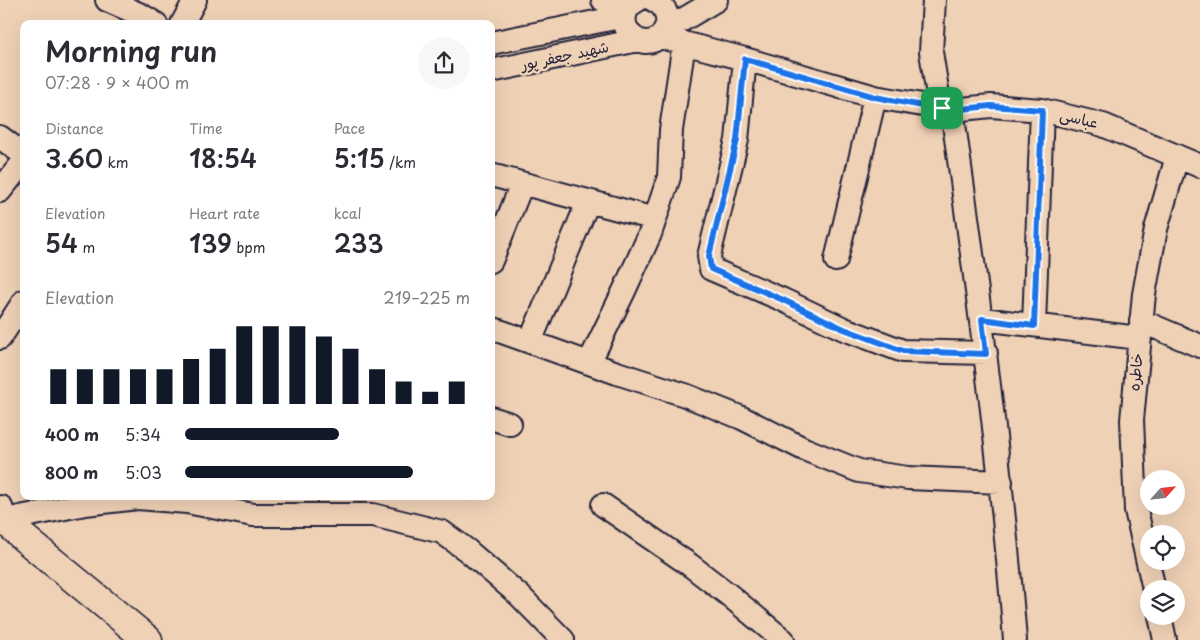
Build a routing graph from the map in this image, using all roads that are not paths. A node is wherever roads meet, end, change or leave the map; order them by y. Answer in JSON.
{"nodes":[{"id":1,"x":107,"y":0,"type":"edge"},
{"id":2,"x":195,"y":0,"type":"edge"},
{"id":3,"x":603,"y":0,"type":"edge"},
{"id":4,"x":654,"y":0,"type":"edge"},
{"id":5,"x":716,"y":0,"type":"edge"},
{"id":6,"x":934,"y":0,"type":"edge"},
{"id":7,"x":630,"y":8,"type":"edge"},
{"id":8,"x":142,"y":20,"type":"edge"},
{"id":9,"x":184,"y":20,"type":"edge"},
{"id":10,"x":654,"y":36,"type":"junction"},
{"id":11,"x":495,"y":42,"type":"edge"},
{"id":12,"x":684,"y":43,"type":"junction"},
{"id":13,"x":745,"y":59,"type":"junction"},
{"id":14,"x":495,"y":70,"type":"edge"},
{"id":15,"x":875,"y":97,"type":"junction"},
{"id":16,"x":947,"y":109,"type":"junction"},
{"id":17,"x":1042,"y":110,"type":"junction"},
{"id":18,"x":0,"y":137,"type":"edge"},
{"id":19,"x":20,"y":152,"type":"edge"},
{"id":20,"x":1177,"y":157,"type":"junction"},
{"id":21,"x":20,"y":166,"type":"edge"},
{"id":22,"x":1200,"y":166,"type":"edge"},
{"id":23,"x":495,"y":176,"type":"edge"},
{"id":24,"x":522,"y":184,"type":"junction"},
{"id":25,"x":0,"y":191,"type":"edge"},
{"id":26,"x":588,"y":202,"type":"junction"},
{"id":27,"x":654,"y":220,"type":"junction"},
{"id":28,"x":495,"y":251,"type":"edge"},
{"id":29,"x":836,"y":260,"type":"dead end"},
{"id":30,"x":20,"y":307,"type":"edge"},
{"id":31,"x":982,"y":319,"type":"junction"},
{"id":32,"x":1034,"y":326,"type":"junction"},
{"id":33,"x":495,"y":329,"type":"edge"},
{"id":34,"x":1140,"y":330,"type":"junction"},
{"id":35,"x":0,"y":338,"type":"edge"},
{"id":36,"x":530,"y":342,"type":"junction"},
{"id":37,"x":1200,"y":346,"type":"edge"},
{"id":38,"x":986,"y":354,"type":"junction"},
{"id":39,"x":589,"y":363,"type":"junction"},
{"id":40,"x":1001,"y":482,"type":"junction"},
{"id":41,"x":120,"y":500,"type":"edge"},
{"id":42,"x":162,"y":500,"type":"edge"},
{"id":43,"x":603,"y":505,"type":"dead end"},
{"id":44,"x":2,"y":513,"type":"edge"},
{"id":45,"x":1152,"y":580,"type":"edge"},
{"id":46,"x":1162,"y":625,"type":"edge"},
{"id":47,"x":148,"y":640,"type":"edge"},
{"id":48,"x":563,"y":640,"type":"edge"},
{"id":49,"x":783,"y":640,"type":"edge"},
{"id":50,"x":1015,"y":640,"type":"edge"},
{"id":51,"x":1165,"y":640,"type":"edge"}],
"edges":[{"from":1,"to":8,"type":"street"},
{"from":2,"to":9,"type":"street"},
{"from":3,"to":7,"type":"street"},
{"from":4,"to":10,"type":"street"},
{"from":5,"to":10,"type":"street","name":"شهید جعفر پور"},
{"from":6,"to":16,"type":"street"},
{"from":7,"to":10,"type":"street"},
{"from":7,"to":11,"type":"street","name":"شهید جعفر پور"},
{"from":10,"to":12,"type":"street","name":"عباسی"},
{"from":10,"to":14,"type":"street","name":"شهید جعفر پور"},
{"from":12,"to":13,"type":"street","name":"عباسی"},
{"from":12,"to":27,"type":"street"},
{"from":13,"to":15,"type":"street","name":"عباسی"},
{"from":13,"to":38,"type":"street"},
{"from":15,"to":16,"type":"street","name":"عباسی"},
{"from":15,"to":29,"type":"street"},
{"from":16,"to":17,"type":"street","name":"عباسی"},
{"from":16,"to":31,"type":"street"},
{"from":17,"to":20,"type":"street","name":"عباسی"},
{"from":17,"to":32,"type":"street"},
{"from":18,"to":19,"type":"street"},
{"from":20,"to":22,"type":"street","name":"عباسی"},
{"from":20,"to":34,"type":"street","name":"خاطره"},
{"from":21,"to":25,"type":"street"},
{"from":23,"to":24,"type":"street"},
{"from":24,"to":26,"type":"street"},
{"from":24,"to":28,"type":"street"},
{"from":26,"to":27,"type":"street"},
{"from":26,"to":36,"type":"street"},
{"from":27,"to":39,"type":"street"},
{"from":30,"to":35,"type":"street"},
{"from":31,"to":32,"type":"street"},
{"from":31,"to":38,"type":"street"},
{"from":32,"to":34,"type":"street"},
{"from":33,"to":36,"type":"street"},
{"from":34,"to":37,"type":"street"},
{"from":34,"to":45,"type":"street","name":"خاطره"},
{"from":36,"to":39,"type":"street"},
{"from":38,"to":40,"type":"street"},
{"from":39,"to":40,"type":"street"},
{"from":40,"to":50,"type":"street"},
{"from":41,"to":44,"type":"street"},
{"from":42,"to":48,"type":"street"},
{"from":43,"to":49,"type":"street"},
{"from":44,"to":47,"type":"main road"},
{"from":46,"to":51,"type":"street"}]}
